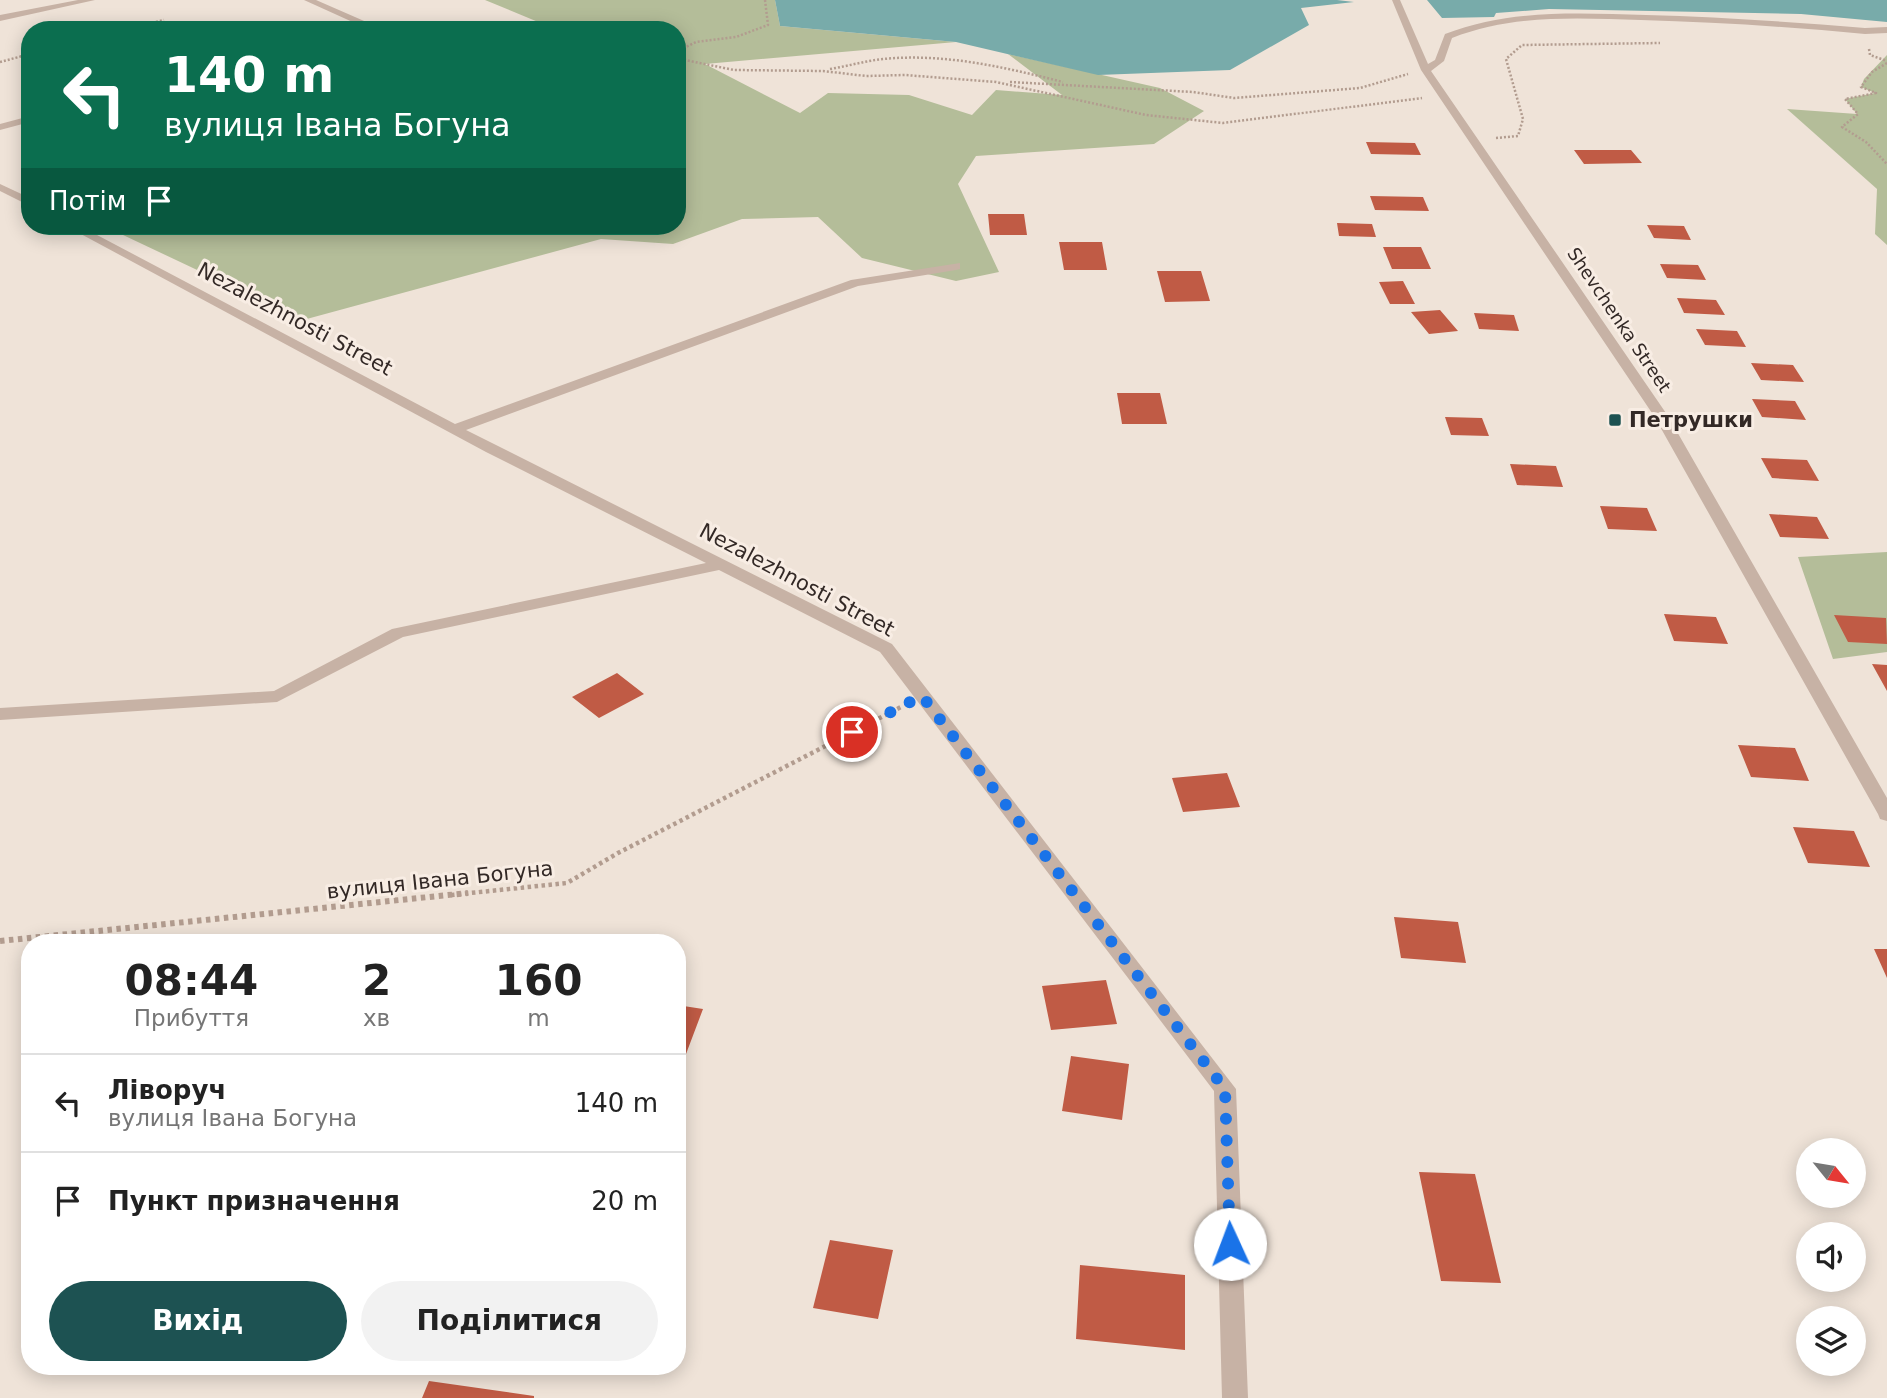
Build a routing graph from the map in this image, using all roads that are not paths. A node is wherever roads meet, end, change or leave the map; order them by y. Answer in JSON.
{"nodes":[{"id":1,"x":91,"y":0,"type":"edge"},
{"id":2,"x":308,"y":0,"type":"edge"},
{"id":3,"x":1396,"y":0,"type":"edge"},
{"id":4,"x":0,"y":18,"type":"edge"},
{"id":5,"x":359,"y":21,"type":"edge"},
{"id":6,"x":1887,"y":30,"type":"edge"},
{"id":7,"x":1426,"y":70,"type":"junction"},
{"id":8,"x":21,"y":121,"type":"edge"},
{"id":9,"x":0,"y":127,"type":"edge"},
{"id":10,"x":0,"y":187,"type":"edge"},
{"id":11,"x":21,"y":198,"type":"edge"},
{"id":12,"x":89,"y":235,"type":"edge"},
{"id":13,"x":956,"y":266,"type":"dead end"},
{"id":14,"x":454,"y":429,"type":"junction"},
{"id":15,"x":720,"y":565,"type":"junction"},
{"id":16,"x":0,"y":714,"type":"edge"},
{"id":17,"x":1887,"y":814,"type":"edge"},
{"id":18,"x":1235,"y":1398,"type":"edge"}],
"edges":[{"from":1,"to":4,"type":"street"},
{"from":2,"to":5,"type":"street"},
{"from":3,"to":7,"type":"street","name":"Shevchenka Street"},
{"from":6,"to":7,"type":"street"},
{"from":7,"to":17,"type":"street","name":"Shevchenka Street"},
{"from":8,"to":9,"type":"street"},
{"from":10,"to":11,"type":"street"},
{"from":12,"to":14,"type":"street","name":"Nezalezhnosti Street"},
{"from":13,"to":14,"type":"street"},
{"from":14,"to":15,"type":"street","name":"Nezalezhnosti Street"},
{"from":15,"to":16,"type":"street"},
{"from":15,"to":18,"type":"street","name":"Nezalezhnosti Street"}]}
